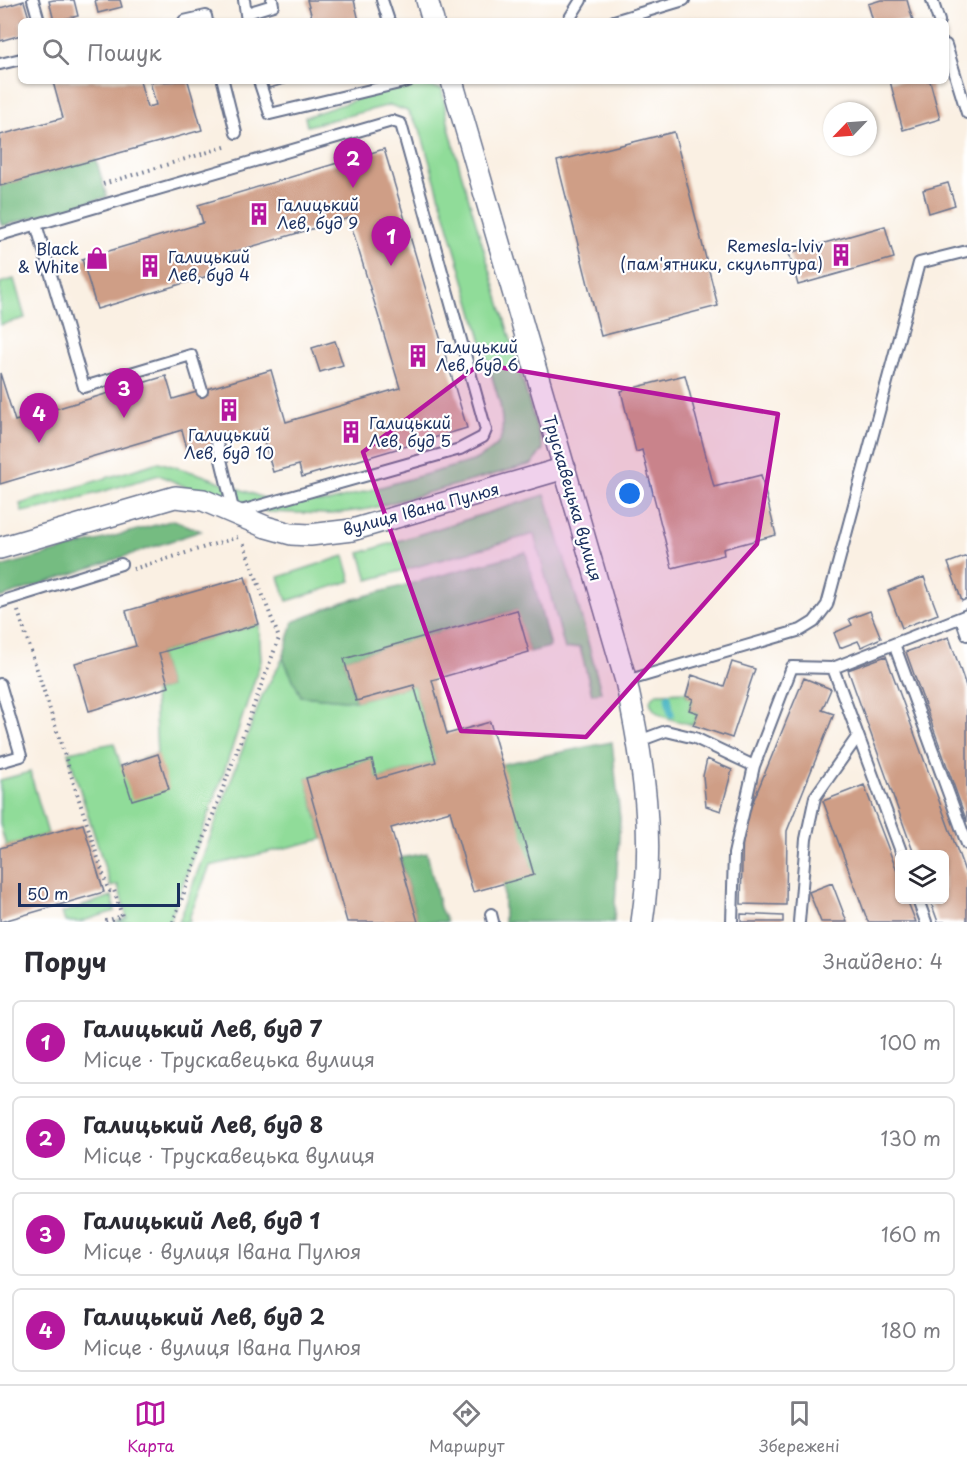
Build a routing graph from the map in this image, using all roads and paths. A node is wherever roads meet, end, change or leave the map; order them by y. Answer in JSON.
{"nodes":[{"id":1,"x":33,"y":0,"type":"edge"},
{"id":2,"x":244,"y":0,"type":"edge"},
{"id":3,"x":272,"y":0,"type":"edge"},
{"id":4,"x":382,"y":0,"type":"edge"},
{"id":5,"x":427,"y":0,"type":"edge"},
{"id":6,"x":581,"y":0,"type":"edge"},
{"id":7,"x":684,"y":0,"type":"edge"},
{"id":8,"x":932,"y":0,"type":"edge"},
{"id":9,"x":247,"y":17,"type":"edge"},
{"id":10,"x":38,"y":18,"type":"edge"},
{"id":11,"x":388,"y":18,"type":"edge"},
{"id":12,"x":432,"y":18,"type":"edge"},
{"id":13,"x":570,"y":18,"type":"edge"},
{"id":14,"x":624,"y":18,"type":"edge"},
{"id":15,"x":938,"y":18,"type":"edge"},
{"id":16,"x":949,"y":55,"type":"edge"},
{"id":17,"x":18,"y":60,"type":"edge"},
{"id":18,"x":0,"y":64,"type":"edge"},
{"id":19,"x":223,"y":84,"type":"edge"},
{"id":20,"x":260,"y":84,"type":"edge"},
{"id":21,"x":397,"y":84,"type":"edge"},
{"id":22,"x":453,"y":84,"type":"edge"},
{"id":23,"x":967,"y":113,"type":"edge"},
{"id":24,"x":236,"y":133,"type":"joint"},
{"id":25,"x":103,"y":184,"type":"dead end"},
{"id":26,"x":36,"y":224,"type":"junction"},
{"id":27,"x":0,"y":235,"type":"edge"},
{"id":28,"x":967,"y":251,"type":"edge"},
{"id":29,"x":202,"y":391,"type":"dead end"},
{"id":30,"x":217,"y":443,"type":"dead end"},
{"id":31,"x":565,"y":468,"type":"junction"},
{"id":32,"x":234,"y":513,"type":"junction"},
{"id":33,"x":241,"y":536,"type":"dead end"},
{"id":34,"x":0,"y":548,"type":"edge"},
{"id":35,"x":121,"y":564,"type":"dead end"},
{"id":36,"x":0,"y":602,"type":"edge"},
{"id":37,"x":16,"y":606,"type":"dead end"},
{"id":38,"x":964,"y":616,"type":"edge"},
{"id":39,"x":967,"y":635,"type":"edge"},
{"id":40,"x":894,"y":644,"type":"junction"},
{"id":41,"x":833,"y":668,"type":"junction"},
{"id":42,"x":626,"y":681,"type":"junction"},
{"id":43,"x":0,"y":684,"type":"edge"},
{"id":44,"x":858,"y":736,"type":"junction"},
{"id":45,"x":639,"y":741,"type":"junction"},
{"id":46,"x":0,"y":762,"type":"edge"},
{"id":47,"x":754,"y":766,"type":"junction"},
{"id":48,"x":967,"y":844,"type":"edge"},
{"id":49,"x":900,"y":850,"type":"edge"},
{"id":50,"x":920,"y":904,"type":"edge"},
{"id":51,"x":103,"y":922,"type":"edge"},
{"id":52,"x":173,"y":922,"type":"edge"},
{"id":53,"x":642,"y":922,"type":"edge"},
{"id":54,"x":732,"y":922,"type":"edge"},
{"id":55,"x":799,"y":922,"type":"edge"},
{"id":56,"x":927,"y":922,"type":"edge"}],
"edges":[{"from":1,"to":10,"type":"lane"},
{"from":2,"to":9,"type":"lane"},
{"from":3,"to":9,"type":"lane"},
{"from":4,"to":11,"type":"lane"},
{"from":5,"to":12,"type":"street"},
{"from":6,"to":13,"type":"lane"},
{"from":7,"to":14,"type":"lane"},
{"from":8,"to":15,"type":"lane"},
{"from":16,"to":23,"type":"lane"},
{"from":17,"to":18,"type":"lane"},
{"from":19,"to":24,"type":"lane"},
{"from":20,"to":21,"type":"lane"},
{"from":22,"to":31,"type":"street","name":"Трускавецька вулиця"},
{"from":24,"to":25,"type":"path"},
{"from":26,"to":27,"type":"lane"},
{"from":26,"to":29,"type":"lane"},
{"from":26,"to":32,"type":"lane"},
{"from":28,"to":42,"type":"lane"},
{"from":30,"to":32,"type":"lane"},
{"from":31,"to":32,"type":"street","name":"вулиця Івана Пулюя"},
{"from":31,"to":42,"type":"street","name":"Трускавецька вулиця"},
{"from":32,"to":34,"type":"street","name":"вулиця Івана Пулюя"},
{"from":33,"to":52,"type":"path"},
{"from":35,"to":36,"type":"lane"},
{"from":37,"to":51,"type":"path"},
{"from":38,"to":39,"type":"lane"},
{"from":38,"to":40,"type":"lane"},
{"from":40,"to":41,"type":"lane"},
{"from":40,"to":48,"type":"lane"},
{"from":41,"to":44,"type":"lane"},
{"from":41,"to":47,"type":"lane"},
{"from":42,"to":45,"type":"street","name":"Трускавецька вулиця"},
{"from":43,"to":46,"type":"lane"},
{"from":44,"to":49,"type":"lane"},
{"from":44,"to":55,"type":"lane"},
{"from":45,"to":47,"type":"lane"},
{"from":45,"to":53,"type":"street","name":"Трускавецька вулиця"},
{"from":47,"to":54,"type":"lane"},
{"from":50,"to":56,"type":"lane"}]}
